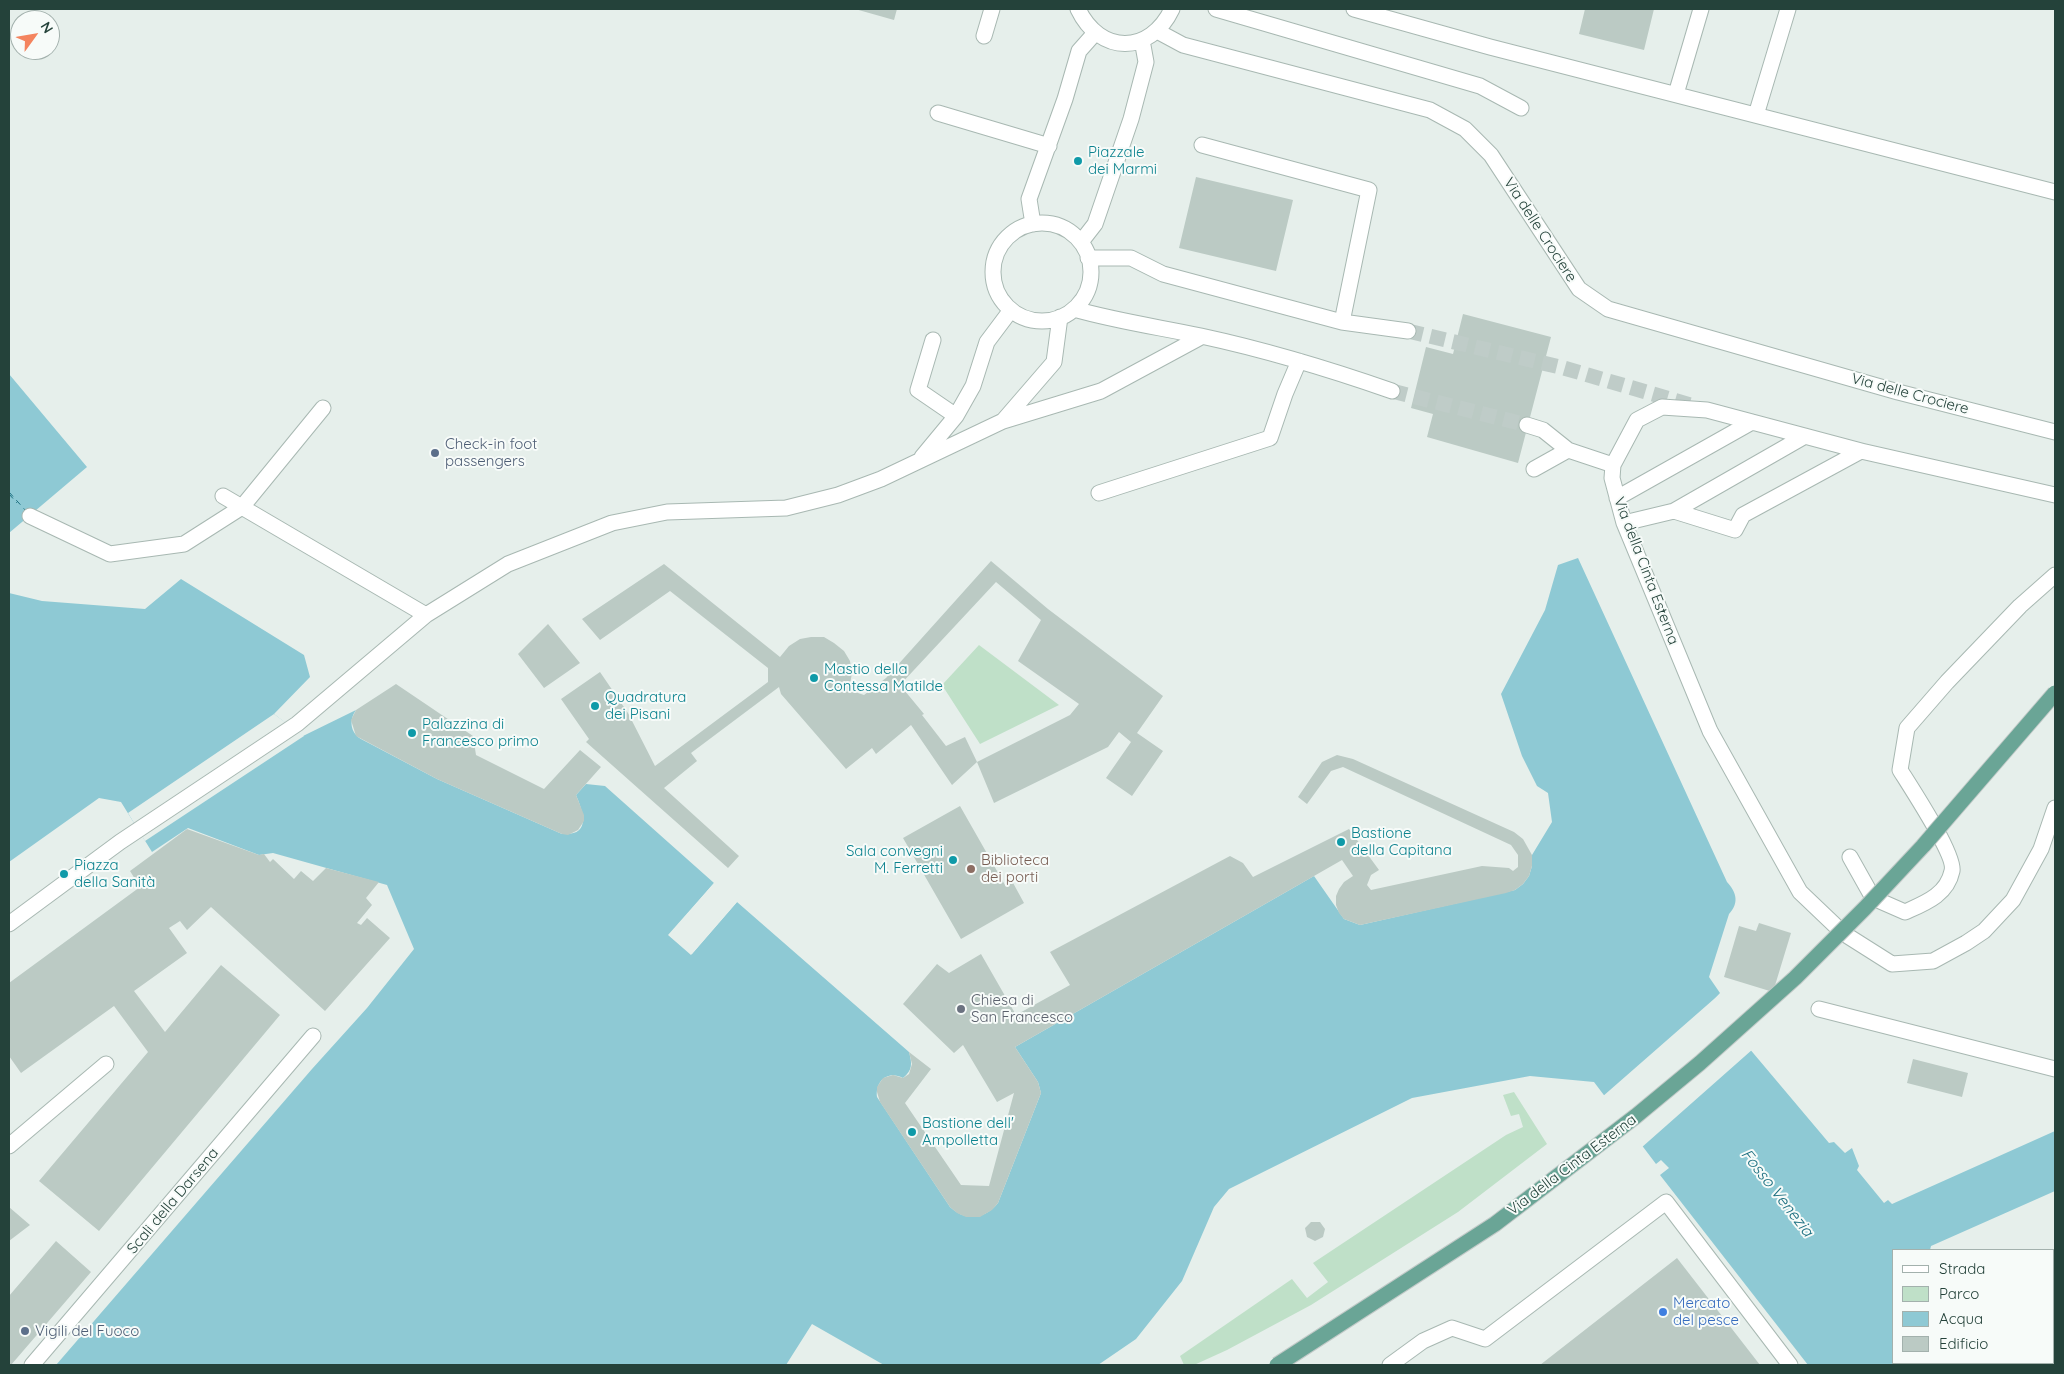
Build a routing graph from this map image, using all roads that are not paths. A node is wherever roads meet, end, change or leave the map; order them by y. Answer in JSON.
{"nodes":[{"id":1,"x":992,"y":9,"type":"edge"},
{"id":2,"x":1078,"y":9,"type":"edge"},
{"id":3,"x":1172,"y":9,"type":"edge"},
{"id":4,"x":1216,"y":9,"type":"edge"},
{"id":5,"x":1354,"y":9,"type":"edge"},
{"id":6,"x":1701,"y":9,"type":"edge"},
{"id":7,"x":1788,"y":9,"type":"edge"},
{"id":8,"x":1157,"y":32,"type":"junction"},
{"id":9,"x":1094,"y":33,"type":"junction"},
{"id":10,"x":984,"y":36,"type":"dead end"},
{"id":11,"x":1142,"y":40,"type":"junction"},
{"id":12,"x":1676,"y":94,"type":"junction"},
{"id":13,"x":1521,"y":108,"type":"dead end"},
{"id":14,"x":938,"y":113,"type":"dead end"},
{"id":15,"x":1756,"y":115,"type":"junction"},
{"id":16,"x":1202,"y":145,"type":"dead end"},
{"id":17,"x":1049,"y":146,"type":"junction"},
{"id":18,"x":2055,"y":192,"type":"edge"},
{"id":19,"x":1033,"y":224,"type":"junction"},
{"id":20,"x":1081,"y":242,"type":"junction"},
{"id":21,"x":1088,"y":258,"type":"junction"},
{"id":22,"x":1074,"y":309,"type":"junction"},
{"id":23,"x":1011,"y":310,"type":"junction"},
{"id":24,"x":1060,"y":317,"type":"junction"},
{"id":25,"x":1342,"y":322,"type":"junction"},
{"id":26,"x":1408,"y":330,"type":"tunnel mouth"},
{"id":27,"x":1201,"y":336,"type":"junction"},
{"id":28,"x":932,"y":340,"type":"dead end"},
{"id":29,"x":1299,"y":360,"type":"junction"},
{"id":30,"x":1392,"y":391,"type":"tunnel mouth"},
{"id":31,"x":323,"y":408,"type":"dead end"},
{"id":32,"x":956,"y":416,"type":"junction"},
{"id":33,"x":1003,"y":422,"type":"junction"},
{"id":34,"x":1752,"y":422,"type":"junction"},
{"id":35,"x":1527,"y":425,"type":"tunnel mouth"},
{"id":36,"x":2055,"y":432,"type":"edge"},
{"id":37,"x":1805,"y":436,"type":"junction"},
{"id":38,"x":1568,"y":450,"type":"junction"},
{"id":39,"x":1861,"y":451,"type":"junction"},
{"id":40,"x":920,"y":459,"type":"junction"},
{"id":41,"x":1613,"y":465,"type":"junction"},
{"id":42,"x":1534,"y":469,"type":"dead end"},
{"id":43,"x":1099,"y":492,"type":"dead end"},
{"id":44,"x":2055,"y":495,"type":"edge"},
{"id":45,"x":224,"y":496,"type":"dead end"},
{"id":46,"x":1617,"y":498,"type":"junction"},
{"id":47,"x":242,"y":507,"type":"junction"},
{"id":48,"x":1674,"y":510,"type":"junction"},
{"id":49,"x":30,"y":516,"type":"dead end"},
{"id":50,"x":1624,"y":523,"type":"junction"},
{"id":51,"x":2055,"y":575,"type":"edge"},
{"id":52,"x":426,"y":614,"type":"junction"},
{"id":53,"x":2055,"y":693,"type":"edge"},
{"id":54,"x":2055,"y":808,"type":"edge"},
{"id":55,"x":1850,"y":857,"type":"dead end"},
{"id":56,"x":9,"y":924,"type":"edge"},
{"id":57,"x":1819,"y":1009,"type":"dead end"},
{"id":58,"x":314,"y":1036,"type":"dead end"},
{"id":59,"x":106,"y":1064,"type":"dead end"},
{"id":60,"x":2055,"y":1069,"type":"edge"},
{"id":61,"x":9,"y":1146,"type":"edge"},
{"id":62,"x":32,"y":1365,"type":"edge"},
{"id":63,"x":1277,"y":1365,"type":"edge"},
{"id":64,"x":1390,"y":1365,"type":"edge"},
{"id":65,"x":1790,"y":1365,"type":"edge"}],
"edges":[{"from":1,"to":10,"type":"street"},
{"from":2,"to":9,"type":"street"},
{"from":3,"to":8,"type":"street"},
{"from":4,"to":13,"type":"street"},
{"from":5,"to":12,"type":"street"},
{"from":6,"to":12,"type":"street"},
{"from":7,"to":15,"type":"street"},
{"from":8,"to":11,"type":"street"},
{"from":8,"to":36,"type":"street","name":"Via delle Crociere"},
{"from":9,"to":11,"type":"street"},
{"from":9,"to":17,"type":"street"},
{"from":11,"to":20,"type":"street"},
{"from":12,"to":15,"type":"street"},
{"from":14,"to":17,"type":"street"},
{"from":15,"to":18,"type":"street"},
{"from":16,"to":25,"type":"street"},
{"from":17,"to":19,"type":"street"},
{"from":19,"to":20,"type":"street"},
{"from":19,"to":23,"type":"street"},
{"from":20,"to":21,"type":"street"},
{"from":21,"to":22,"type":"street"},
{"from":21,"to":25,"type":"street"},
{"from":22,"to":24,"type":"street"},
{"from":22,"to":27,"type":"street"},
{"from":23,"to":24,"type":"street"},
{"from":23,"to":32,"type":"street"},
{"from":24,"to":33,"type":"street"},
{"from":25,"to":26,"type":"street"},
{"from":27,"to":29,"type":"street"},
{"from":27,"to":33,"type":"street"},
{"from":28,"to":32,"type":"street"},
{"from":29,"to":30,"type":"street"},
{"from":29,"to":43,"type":"street"},
{"from":31,"to":47,"type":"street"},
{"from":32,"to":40,"type":"street"},
{"from":33,"to":40,"type":"street"},
{"from":34,"to":37,"type":"street"},
{"from":34,"to":41,"type":"street"},
{"from":34,"to":46,"type":"street"},
{"from":35,"to":38,"type":"street"},
{"from":37,"to":39,"type":"street"},
{"from":37,"to":48,"type":"street"},
{"from":38,"to":41,"type":"street"},
{"from":38,"to":42,"type":"street"},
{"from":39,"to":44,"type":"street"},
{"from":39,"to":48,"type":"street"},
{"from":40,"to":52,"type":"street"},
{"from":41,"to":46,"type":"street","name":"Via della Cinta Esterna"},
{"from":45,"to":47,"type":"street"},
{"from":46,"to":50,"type":"street","name":"Via della Cinta Esterna"},
{"from":47,"to":49,"type":"street"},
{"from":47,"to":52,"type":"street"},
{"from":48,"to":50,"type":"street"},
{"from":50,"to":54,"type":"street","name":"Via della Cinta Esterna"},
{"from":51,"to":55,"type":"street"},
{"from":52,"to":56,"type":"street"},
{"from":53,"to":63,"type":"main road","name":"Via della Cinta Esterna","bridge":true},
{"from":57,"to":60,"type":"street"},
{"from":58,"to":62,"type":"street","name":"Scali della Darsena"},
{"from":59,"to":61,"type":"street"},
{"from":64,"to":65,"type":"street"}]}
